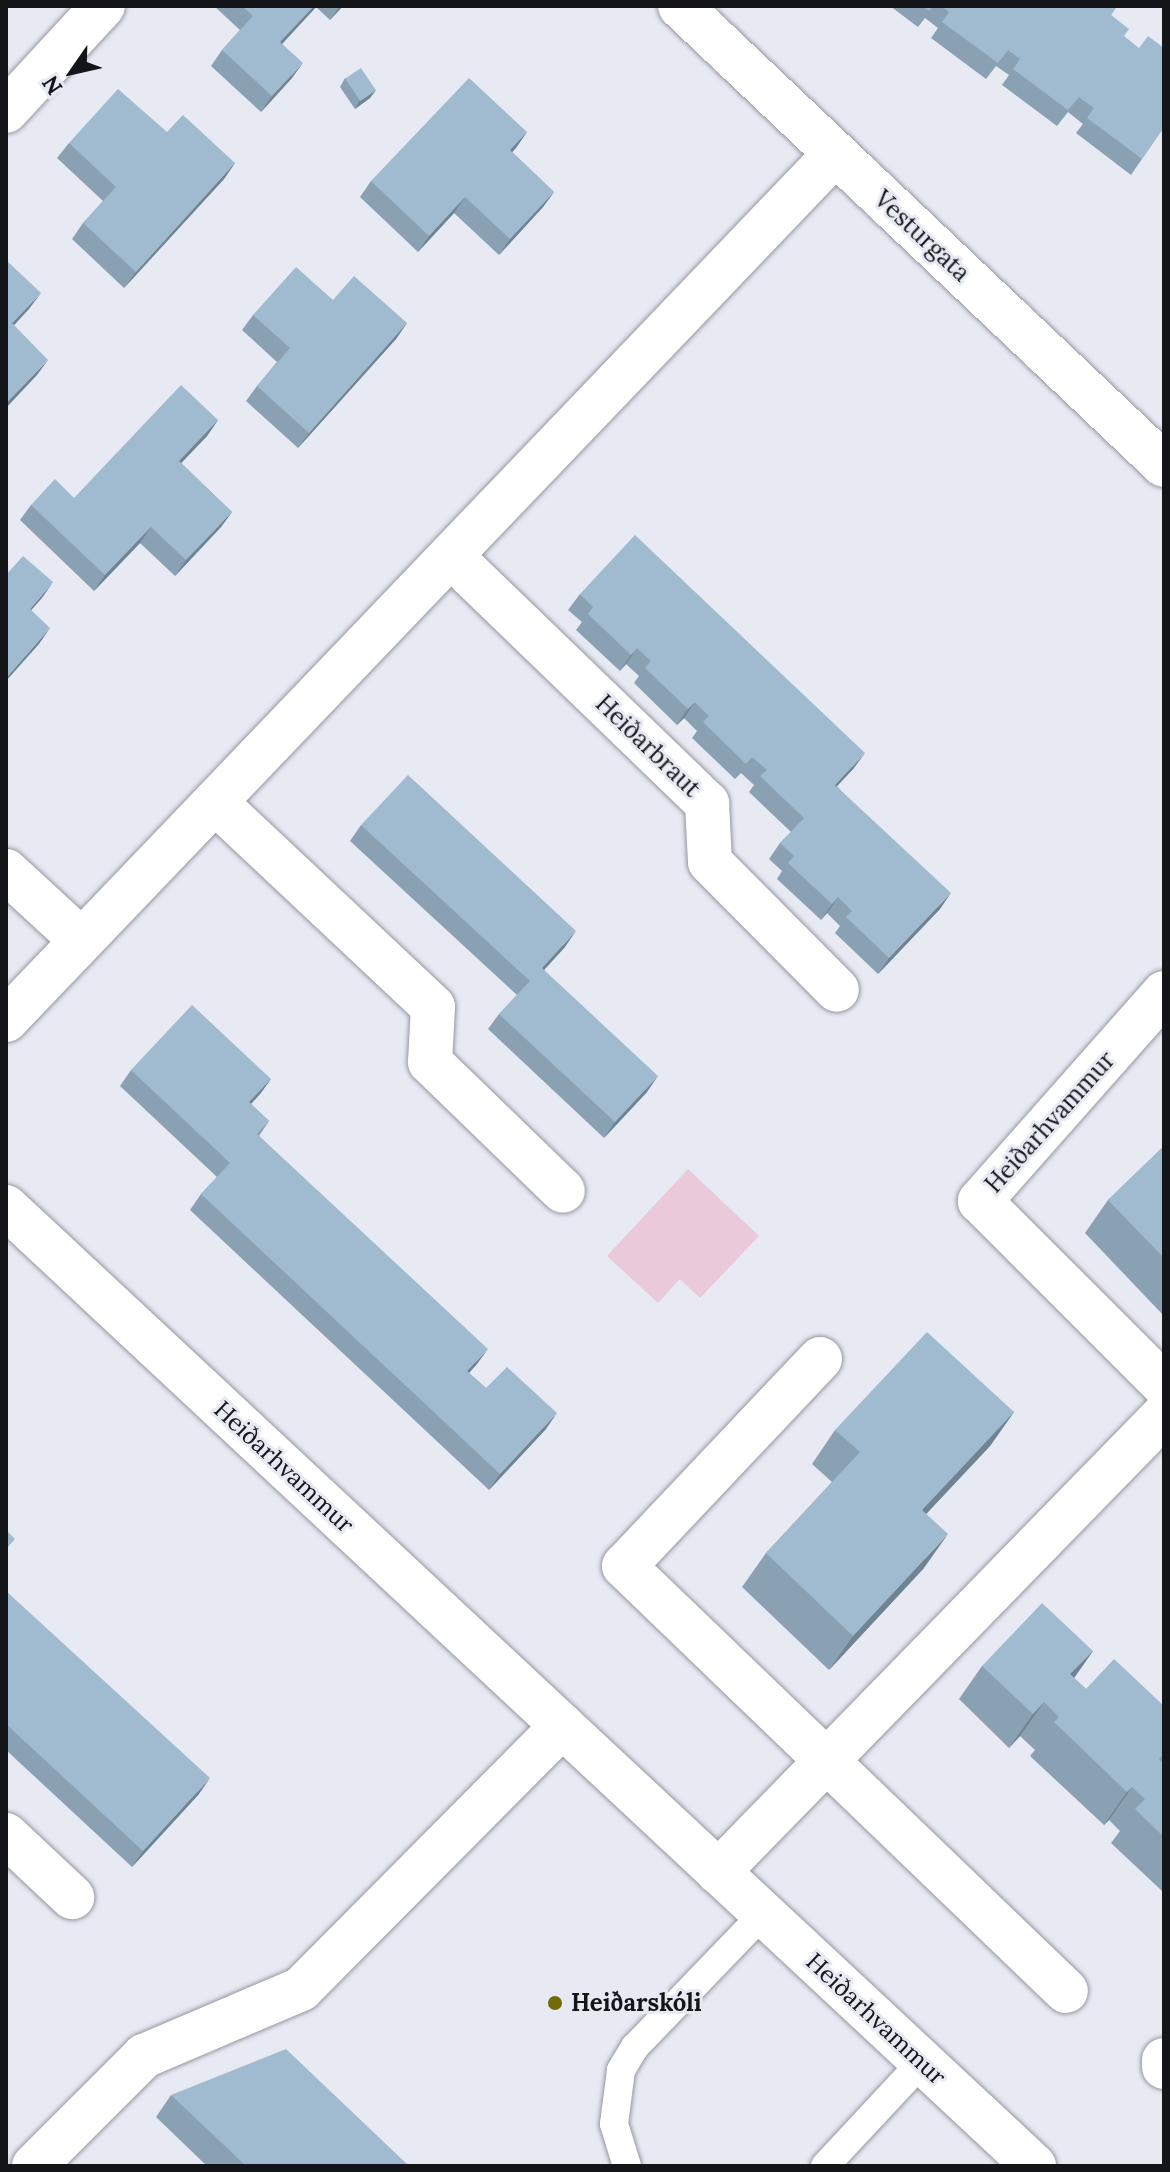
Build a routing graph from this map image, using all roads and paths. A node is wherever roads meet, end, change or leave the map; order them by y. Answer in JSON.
{"nodes":[{"id":1,"x":103,"y":6,"type":"edge"},
{"id":2,"x":680,"y":6,"type":"edge"},
{"id":3,"x":6,"y":111,"type":"edge"},
{"id":4,"x":835,"y":154,"type":"junction"},
{"id":5,"x":1164,"y":465,"type":"edge"},
{"id":6,"x":451,"y":556,"type":"junction"},
{"id":7,"x":215,"y":802,"type":"junction"},
{"id":8,"x":6,"y":871,"type":"edge"},
{"id":9,"x":82,"y":941,"type":"junction"},
{"id":10,"x":837,"y":990,"type":"dead end"},
{"id":11,"x":1164,"y":993,"type":"edge"},
{"id":12,"x":6,"y":1020,"type":"edge"},
{"id":13,"x":563,"y":1191,"type":"dead end"},
{"id":14,"x":6,"y":1207,"type":"edge"},
{"id":15,"x":820,"y":1359,"type":"dead end"},
{"id":16,"x":1164,"y":1385,"type":"edge"},
{"id":17,"x":1164,"y":1415,"type":"edge"},
{"id":18,"x":562,"y":1726,"type":"junction"},
{"id":19,"x":826,"y":1761,"type":"junction"},
{"id":20,"x":6,"y":1835,"type":"edge"},
{"id":21,"x":718,"y":1872,"type":"junction"},
{"id":22,"x":72,"y":1897,"type":"dead end"},
{"id":23,"x":763,"y":1914,"type":"junction"},
{"id":24,"x":1066,"y":1991,"type":"dead end"},
{"id":25,"x":1164,"y":2060,"type":"edge"},
{"id":26,"x":922,"y":2062,"type":"junction"},
{"id":27,"x":1164,"y":2067,"type":"edge"},
{"id":28,"x":34,"y":2166,"type":"edge"},
{"id":29,"x":627,"y":2166,"type":"edge"},
{"id":30,"x":825,"y":2166,"type":"edge"},
{"id":31,"x":1034,"y":2166,"type":"edge"}],
"edges":[{"from":1,"to":3,"type":"street"},
{"from":2,"to":4,"type":"street","name":"Vesturgata"},
{"from":4,"to":5,"type":"street","name":"Vesturgata"},
{"from":4,"to":6,"type":"street"},
{"from":6,"to":7,"type":"street"},
{"from":6,"to":10,"type":"street","name":"Heiðarbraut"},
{"from":7,"to":9,"type":"street"},
{"from":7,"to":13,"type":"street"},
{"from":8,"to":9,"type":"street"},
{"from":9,"to":12,"type":"street"},
{"from":11,"to":16,"type":"street","name":"Heiðarhvammur"},
{"from":14,"to":18,"type":"street","name":"Heiðarhvammur"},
{"from":15,"to":19,"type":"street"},
{"from":17,"to":19,"type":"street"},
{"from":18,"to":21,"type":"street","name":"Heiðarhvammur"},
{"from":18,"to":28,"type":"street"},
{"from":19,"to":21,"type":"street"},
{"from":19,"to":24,"type":"street"},
{"from":20,"to":22,"type":"street"},
{"from":21,"to":23,"type":"street","name":"Heiðarhvammur"},
{"from":23,"to":26,"type":"street","name":"Heiðarhvammur"},
{"from":23,"to":29,"type":"lane"},
{"from":25,"to":27,"type":"street"},
{"from":26,"to":30,"type":"lane"},
{"from":26,"to":31,"type":"street","name":"Heiðarhvammur"}]}
